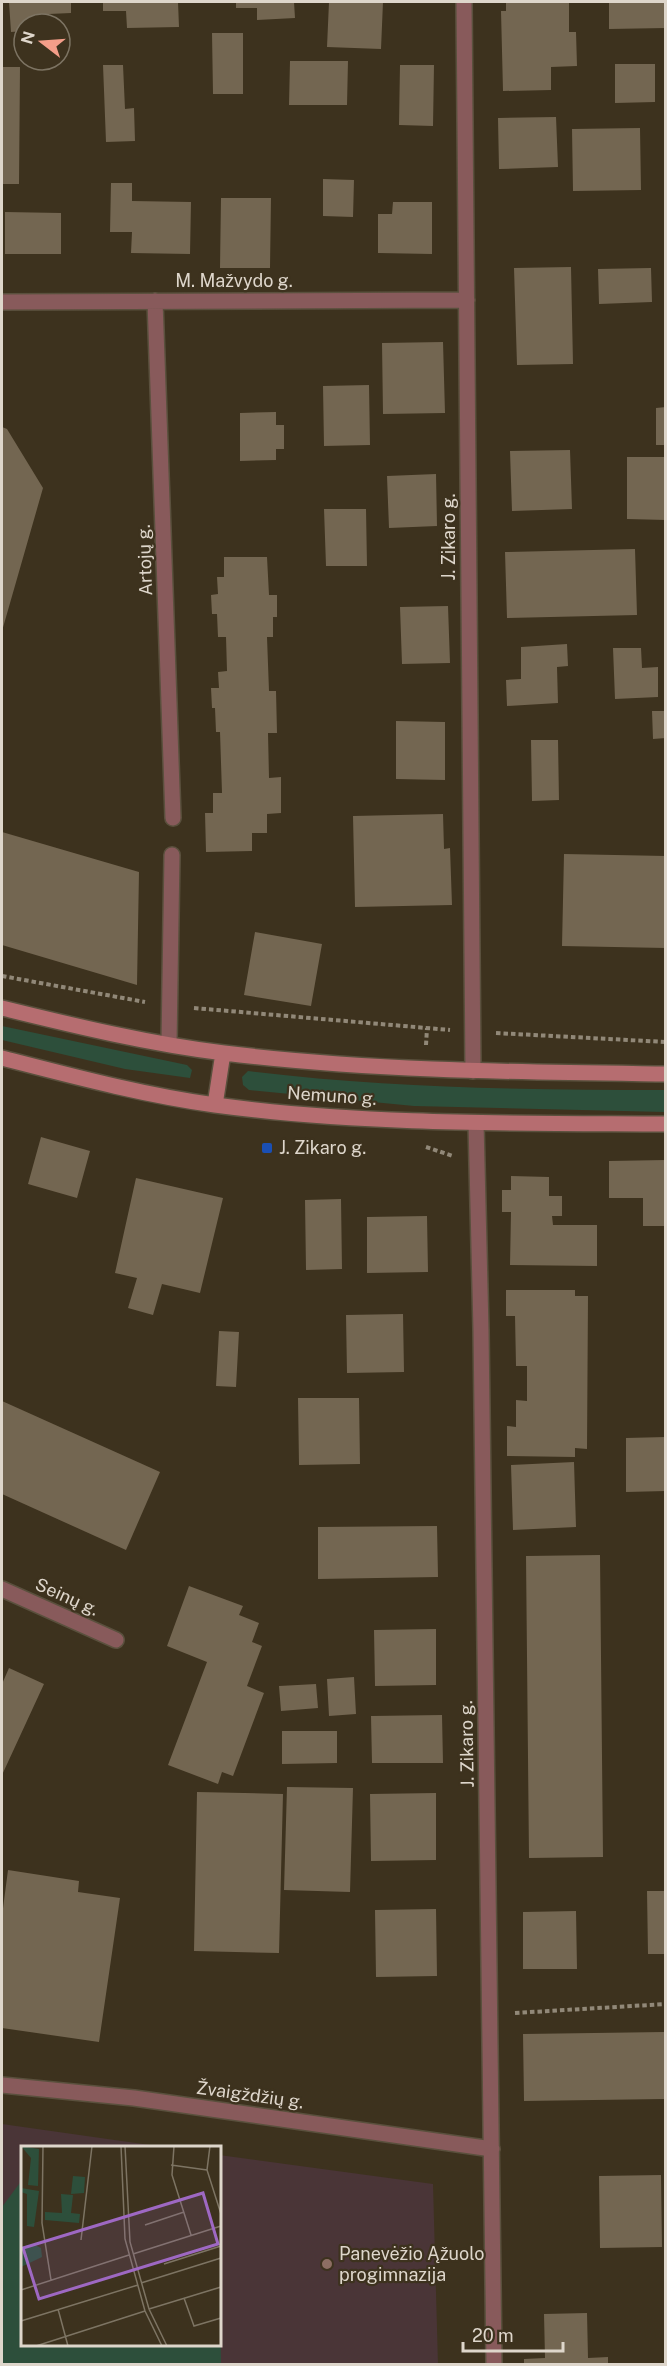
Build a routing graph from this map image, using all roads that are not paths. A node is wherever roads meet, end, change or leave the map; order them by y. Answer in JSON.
{"nodes":[{"id":1,"x":464,"y":2,"type":"edge"},
{"id":2,"x":467,"y":300,"type":"junction"},
{"id":3,"x":155,"y":301,"type":"junction"},
{"id":4,"x":2,"y":302,"type":"edge"},
{"id":5,"x":173,"y":818,"type":"dead end"},
{"id":6,"x":172,"y":855,"type":"dead end"},
{"id":7,"x":2,"y":1008,"type":"edge"},
{"id":8,"x":169,"y":1044,"type":"junction"},
{"id":9,"x":222,"y":1053,"type":"junction"},
{"id":10,"x":2,"y":1058,"type":"edge"},
{"id":11,"x":473,"y":1071,"type":"junction"},
{"id":12,"x":666,"y":1074,"type":"edge"},
{"id":13,"x":215,"y":1105,"type":"junction"},
{"id":14,"x":476,"y":1123,"type":"junction"},
{"id":15,"x":666,"y":1124,"type":"edge"},
{"id":16,"x":2,"y":1589,"type":"edge"},
{"id":17,"x":116,"y":1640,"type":"dead end"},
{"id":18,"x":2,"y":2085,"type":"edge"},
{"id":19,"x":492,"y":2149,"type":"junction"},
{"id":20,"x":494,"y":2364,"type":"edge"}],
"edges":[{"from":1,"to":2,"type":"street","name":"J. Zikaro g."},
{"from":2,"to":3,"type":"street","name":"M. Mažvydo g."},
{"from":2,"to":11,"type":"street","name":"J. Zikaro g."},
{"from":3,"to":4,"type":"street","name":"M. Mažvydo g."},
{"from":3,"to":5,"type":"street","name":"Artojų g."},
{"from":6,"to":8,"type":"street"},
{"from":7,"to":8,"type":"main road","name":"Nemuno g."},
{"from":8,"to":9,"type":"main road","name":"Nemuno g."},
{"from":9,"to":11,"type":"main road","name":"Nemuno g."},
{"from":9,"to":13,"type":"main road"},
{"from":10,"to":13,"type":"main road","name":"Nemuno g."},
{"from":11,"to":12,"type":"main road","name":"Nemuno g."},
{"from":13,"to":14,"type":"main road","name":"Nemuno g."},
{"from":14,"to":15,"type":"main road","name":"Nemuno g."},
{"from":14,"to":19,"type":"street","name":"J. Zikaro g."},
{"from":16,"to":17,"type":"street","name":"Seinų g."},
{"from":18,"to":19,"type":"street","name":"Žvaigždžių g."},
{"from":19,"to":20,"type":"street","name":"J. Zikaro g."}]}
